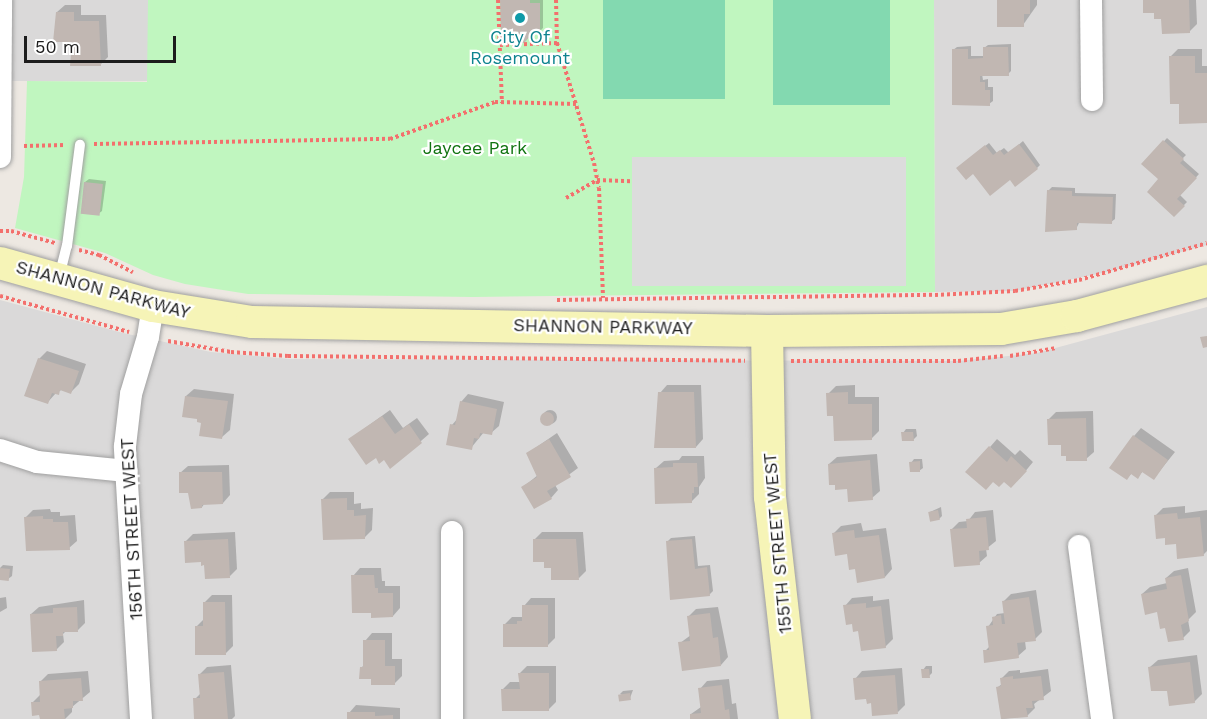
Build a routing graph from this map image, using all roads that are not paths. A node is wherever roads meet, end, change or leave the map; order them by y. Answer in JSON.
{"nodes":[{"id":1,"x":1,"y":0,"type":"edge"},
{"id":2,"x":1091,"y":0,"type":"edge"},
{"id":3,"x":1092,"y":100,"type":"dead end"},
{"id":4,"x":80,"y":145,"type":"road end"},
{"id":5,"x":0,"y":157,"type":"edge"},
{"id":6,"x":0,"y":263,"type":"edge"},
{"id":7,"x":59,"y":278,"type":"junction"},
{"id":8,"x":1207,"y":280,"type":"edge"},
{"id":9,"x":153,"y":306,"type":"junction"},
{"id":10,"x":767,"y":331,"type":"junction"},
{"id":11,"x":0,"y":450,"type":"edge"},
{"id":12,"x":127,"y":471,"type":"junction"},
{"id":13,"x":452,"y":532,"type":"dead end"},
{"id":14,"x":1079,"y":546,"type":"dead end"},
{"id":15,"x":141,"y":719,"type":"edge"},
{"id":16,"x":452,"y":719,"type":"edge"},
{"id":17,"x":795,"y":719,"type":"edge"},
{"id":18,"x":1102,"y":719,"type":"edge"}],
"edges":[{"from":1,"to":5,"type":"street"},
{"from":2,"to":3,"type":"street"},
{"from":4,"to":7,"type":"lane"},
{"from":6,"to":7,"type":"street","name":"SHANNON PARKWAY"},
{"from":7,"to":9,"type":"street","name":"SHANNON PARKWAY"},
{"from":8,"to":10,"type":"street","name":"SHANNON PARKWAY"},
{"from":9,"to":10,"type":"street","name":"SHANNON PARKWAY"},
{"from":9,"to":12,"type":"street","name":"156TH STREET WEST"},
{"from":10,"to":17,"type":"street","name":"155TH STREET WEST"},
{"from":11,"to":12,"type":"street"},
{"from":12,"to":15,"type":"street","name":"156TH STREET WEST"},
{"from":13,"to":16,"type":"street"},
{"from":14,"to":18,"type":"street"}]}
